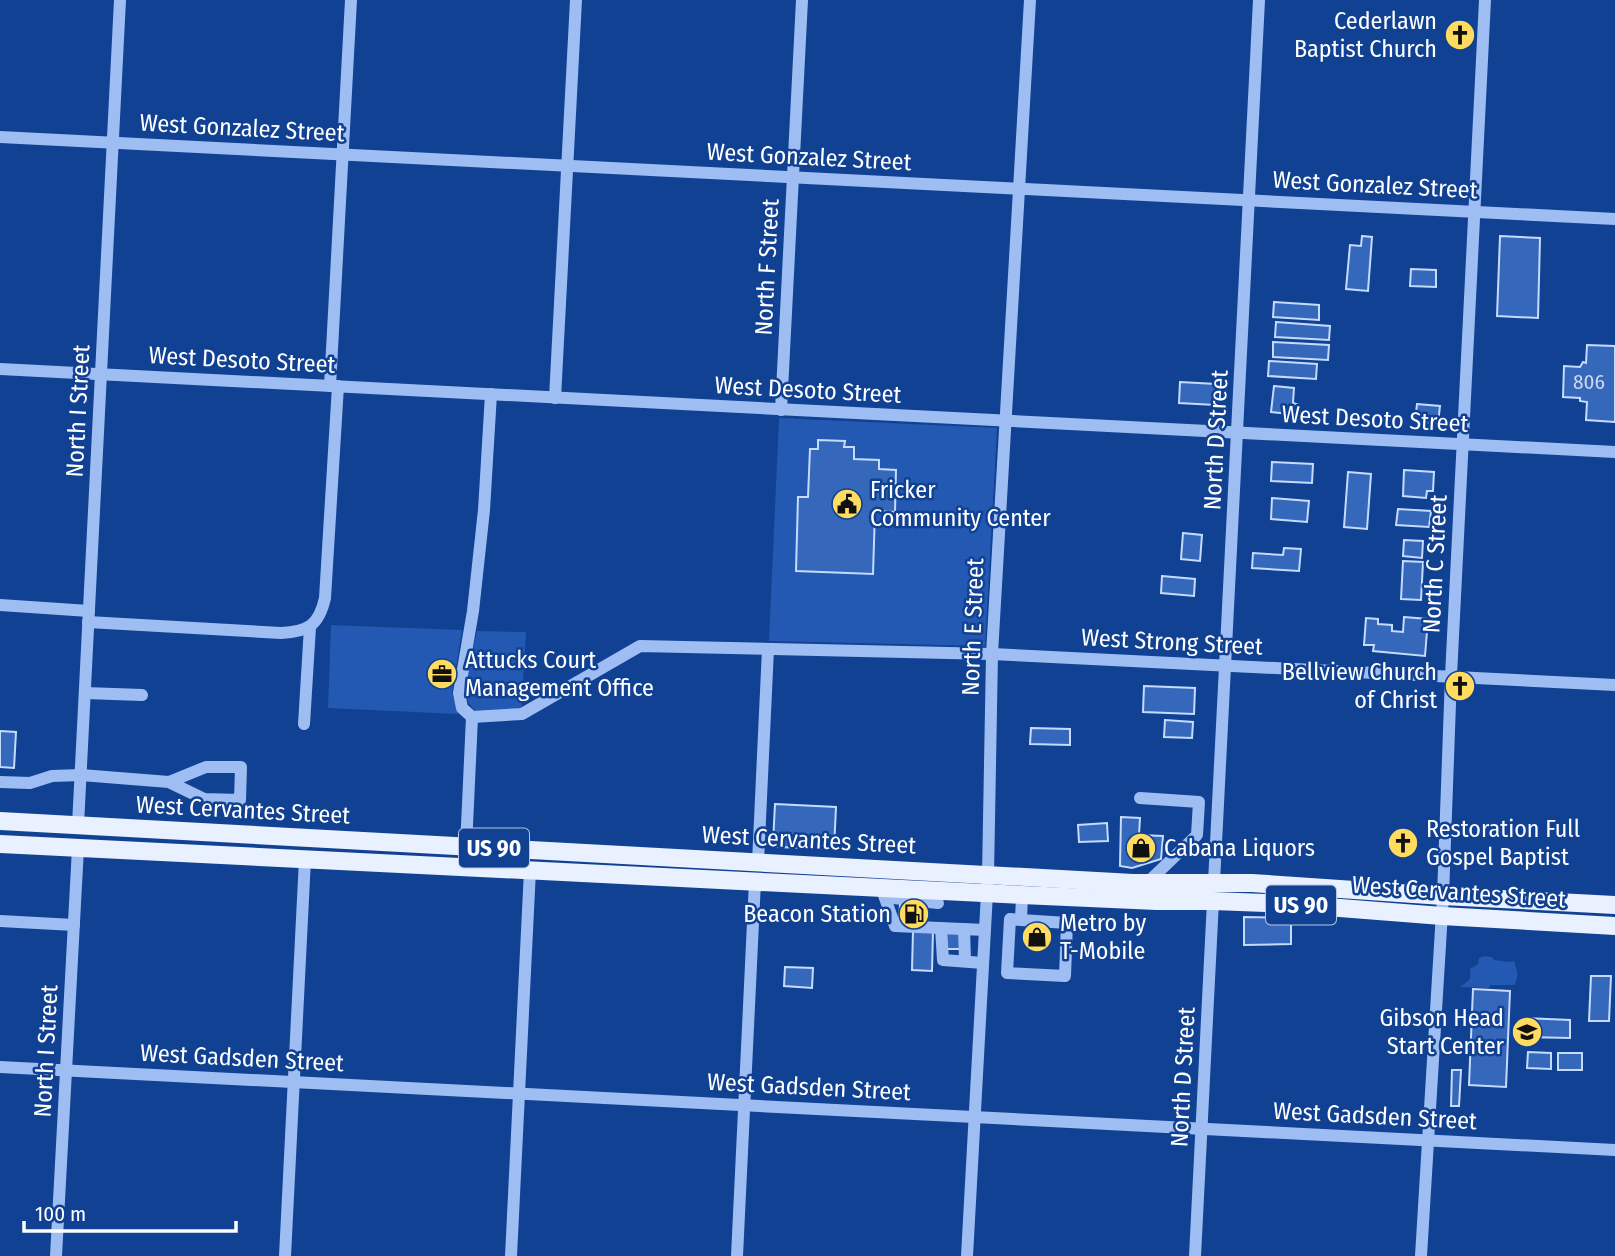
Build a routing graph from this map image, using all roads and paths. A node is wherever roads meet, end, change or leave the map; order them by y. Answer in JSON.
{"nodes":[{"id":1,"x":120,"y":0,"type":"edge"},
{"id":2,"x":351,"y":0,"type":"edge"},
{"id":3,"x":576,"y":0,"type":"edge"},
{"id":4,"x":802,"y":0,"type":"edge"},
{"id":5,"x":1030,"y":0,"type":"edge"},
{"id":6,"x":1259,"y":0,"type":"edge"},
{"id":7,"x":1485,"y":0,"type":"edge"},
{"id":8,"x":0,"y":137,"type":"edge"},
{"id":9,"x":112,"y":143,"type":"junction"},
{"id":10,"x":342,"y":154,"type":"junction"},
{"id":11,"x":567,"y":166,"type":"junction"},
{"id":12,"x":793,"y":177,"type":"junction"},
{"id":13,"x":1020,"y":189,"type":"junction"},
{"id":14,"x":1249,"y":200,"type":"junction"},
{"id":15,"x":1474,"y":212,"type":"junction"},
{"id":16,"x":1615,"y":219,"type":"edge"},
{"id":17,"x":0,"y":369,"type":"edge"},
{"id":18,"x":101,"y":374,"type":"junction"},
{"id":19,"x":334,"y":386,"type":"junction"},
{"id":20,"x":491,"y":394,"type":"junction"},
{"id":21,"x":555,"y":398,"type":"junction"},
{"id":22,"x":780,"y":410,"type":"junction"},
{"id":23,"x":1005,"y":420,"type":"junction"},
{"id":24,"x":1237,"y":433,"type":"junction"},
{"id":25,"x":1462,"y":444,"type":"junction"},
{"id":26,"x":1615,"y":452,"type":"edge"},
{"id":27,"x":0,"y":605,"type":"edge"},
{"id":28,"x":89,"y":617,"type":"junction"},
{"id":29,"x":310,"y":628,"type":"junction"},
{"id":30,"x":768,"y":649,"type":"junction"},
{"id":31,"x":992,"y":654,"type":"junction"},
{"id":32,"x":1226,"y":665,"type":"junction"},
{"id":33,"x":1451,"y":676,"type":"junction"},
{"id":34,"x":1615,"y":685,"type":"edge"},
{"id":35,"x":85,"y":693,"type":"junction"},
{"id":36,"x":142,"y":695,"type":"dead end"},
{"id":37,"x":472,"y":717,"type":"junction"},
{"id":38,"x":304,"y":724,"type":"dead end"},
{"id":39,"x":81,"y":775,"type":"junction"},
{"id":40,"x":0,"y":782,"type":"edge"},
{"id":41,"x":169,"y":782,"type":"junction"},
{"id":42,"x":1140,"y":798,"type":"dead end"},
{"id":43,"x":1197,"y":820,"type":"junction"},
{"id":44,"x":0,"y":821,"type":"edge"},
{"id":45,"x":1217,"y":821,"type":"junction"},
{"id":46,"x":78,"y":825,"type":"junction"},
{"id":47,"x":0,"y":844,"type":"edge"},
{"id":48,"x":466,"y":847,"type":"junction"},
{"id":49,"x":78,"y":848,"type":"junction"},
{"id":50,"x":645,"y":856,"type":"junction"},
{"id":51,"x":304,"y":859,"type":"junction"},
{"id":52,"x":350,"y":861,"type":"junction"},
{"id":53,"x":758,"y":862,"type":"junction"},
{"id":54,"x":530,"y":870,"type":"junction"},
{"id":55,"x":755,"y":881,"type":"junction"},
{"id":56,"x":1214,"y":882,"type":"junction"},
{"id":57,"x":1147,"y":883,"type":"junction"},
{"id":58,"x":987,"y":884,"type":"junction"},
{"id":59,"x":883,"y":892,"type":"junction"},
{"id":60,"x":1022,"y":895,"type":"junction"},
{"id":61,"x":1443,"y":896,"type":"junction"},
{"id":62,"x":938,"y":897,"type":"junction"},
{"id":63,"x":1213,"y":901,"type":"junction"},
{"id":64,"x":1615,"y":905,"type":"edge"},
{"id":65,"x":1441,"y":916,"type":"junction"},
{"id":66,"x":0,"y":920,"type":"edge"},
{"id":67,"x":1021,"y":920,"type":"junction"},
{"id":68,"x":74,"y":925,"type":"junction"},
{"id":69,"x":1615,"y":926,"type":"edge"},
{"id":70,"x":938,"y":928,"type":"junction"},
{"id":71,"x":964,"y":929,"type":"junction"},
{"id":72,"x":985,"y":934,"type":"junction"},
{"id":73,"x":1009,"y":941,"type":"junction"},
{"id":74,"x":965,"y":961,"type":"junction"},
{"id":75,"x":983,"y":963,"type":"junction"},
{"id":76,"x":0,"y":1067,"type":"edge"},
{"id":77,"x":66,"y":1070,"type":"junction"},
{"id":78,"x":294,"y":1081,"type":"junction"},
{"id":79,"x":519,"y":1093,"type":"junction"},
{"id":80,"x":745,"y":1104,"type":"junction"},
{"id":81,"x":974,"y":1116,"type":"junction"},
{"id":82,"x":1202,"y":1128,"type":"junction"},
{"id":83,"x":1427,"y":1140,"type":"junction"},
{"id":84,"x":1615,"y":1150,"type":"edge"},
{"id":85,"x":56,"y":1256,"type":"edge"},
{"id":86,"x":285,"y":1256,"type":"edge"},
{"id":87,"x":511,"y":1256,"type":"edge"},
{"id":88,"x":737,"y":1256,"type":"edge"},
{"id":89,"x":967,"y":1256,"type":"edge"},
{"id":90,"x":1195,"y":1256,"type":"edge"},
{"id":91,"x":1421,"y":1256,"type":"edge"}],
"edges":[{"from":1,"to":9,"type":"street","name":"North I Street"},
{"from":2,"to":10,"type":"street"},
{"from":3,"to":11,"type":"street"},
{"from":4,"to":12,"type":"street","name":"North F Street"},
{"from":5,"to":13,"type":"street","name":"North E Street"},
{"from":6,"to":14,"type":"street","name":"North D Street"},
{"from":7,"to":15,"type":"street","name":"North C Street"},
{"from":8,"to":9,"type":"street","name":"West Gonzalez Street"},
{"from":9,"to":10,"type":"street","name":"West Gonzalez Street"},
{"from":9,"to":18,"type":"street","name":"North I Street"},
{"from":10,"to":11,"type":"street","name":"West Gonzalez Street"},
{"from":10,"to":19,"type":"street"},
{"from":11,"to":12,"type":"street","name":"West Gonzalez Street"},
{"from":11,"to":21,"type":"street"},
{"from":12,"to":13,"type":"street","name":"West Gonzalez Street"},
{"from":12,"to":22,"type":"street","name":"North F Street"},
{"from":13,"to":14,"type":"street","name":"West Gonzalez Street"},
{"from":13,"to":23,"type":"street","name":"North E Street"},
{"from":14,"to":15,"type":"street","name":"West Gonzalez Street"},
{"from":14,"to":24,"type":"street","name":"North D Street"},
{"from":15,"to":16,"type":"street","name":"West Gonzalez Street"},
{"from":15,"to":25,"type":"street","name":"North C Street"},
{"from":17,"to":18,"type":"street","name":"West Desoto Street"},
{"from":18,"to":19,"type":"street","name":"West Desoto Street"},
{"from":18,"to":28,"type":"street","name":"North I Street"},
{"from":19,"to":20,"type":"street","name":"West Desoto Street"},
{"from":19,"to":29,"type":"street"},
{"from":20,"to":21,"type":"street","name":"West Desoto Street"},
{"from":20,"to":37,"type":"street"},
{"from":21,"to":22,"type":"street","name":"West Desoto Street"},
{"from":22,"to":23,"type":"street","name":"West Desoto Street"},
{"from":23,"to":24,"type":"street","name":"West Desoto Street"},
{"from":23,"to":31,"type":"street","name":"North E Street"},
{"from":24,"to":25,"type":"street","name":"West Desoto Street"},
{"from":24,"to":32,"type":"street","name":"North D Street"},
{"from":25,"to":26,"type":"street","name":"West Desoto Street"},
{"from":25,"to":33,"type":"street","name":"North C Street"},
{"from":27,"to":28,"type":"street"},
{"from":28,"to":29,"type":"street"},
{"from":28,"to":35,"type":"street","name":"North I Street"},
{"from":29,"to":38,"type":"street"},
{"from":30,"to":31,"type":"street","name":"West Strong Street"},
{"from":30,"to":37,"type":"street","name":"West Strong Street"},
{"from":30,"to":53,"type":"street"},
{"from":31,"to":32,"type":"street","name":"West Strong Street"},
{"from":31,"to":58,"type":"street","name":"North E Street"},
{"from":32,"to":33,"type":"street","name":"West Strong Street"},
{"from":32,"to":45,"type":"street","name":"North D Street"},
{"from":33,"to":34,"type":"street","name":"West Strong Street"},
{"from":33,"to":61,"type":"street","name":"North C Street"},
{"from":35,"to":36,"type":"street"},
{"from":35,"to":39,"type":"street","name":"North I Street"},
{"from":37,"to":48,"type":"street"},
{"from":39,"to":40,"type":"street"},
{"from":39,"to":41,"type":"street"},
{"from":39,"to":46,"type":"street","name":"North I Street"},
{"from":41,"to":41,"type":"street"},
{"from":42,"to":43,"type":"street"},
{"from":43,"to":45,"type":"street"},
{"from":43,"to":57,"type":"street"},
{"from":44,"to":46,"type":"main road","name":"West Cervantes Street","number":"US 90"},
{"from":45,"to":56,"type":"street","name":"North D Street"},
{"from":46,"to":48,"type":"main road","name":"West Cervantes Street","number":"US 90"},
{"from":47,"to":49,"type":"main road","name":"West Cervantes Street","number":"US 90"},
{"from":48,"to":50,"type":"main road","name":"West Cervantes Street","number":"US 90"},
{"from":48,"to":52,"type":"main road"},
{"from":49,"to":51,"type":"main road","name":"West Cervantes Street","number":"US 90"},
{"from":49,"to":68,"type":"street","name":"North I Street"},
{"from":50,"to":53,"type":"main road","name":"West Cervantes Street","number":"US 90"},
{"from":50,"to":54,"type":"main road"},
{"from":51,"to":52,"type":"main road","name":"West Cervantes Street","number":"US 90"},
{"from":51,"to":78,"type":"street"},
{"from":52,"to":54,"type":"main road","name":"West Cervantes Street","number":"US 90"},
{"from":53,"to":58,"type":"main road","name":"West Cervantes Street","number":"US 90"},
{"from":54,"to":55,"type":"main road","name":"West Cervantes Street","number":"US 90"},
{"from":54,"to":79,"type":"street"},
{"from":55,"to":59,"type":"main road","name":"West Cervantes Street","number":"US 90"},
{"from":55,"to":80,"type":"street"},
{"from":56,"to":57,"type":"main road","name":"West Cervantes Street","number":"US 90"},
{"from":56,"to":61,"type":"main road","name":"West Cervantes Street","number":"US 90"},
{"from":57,"to":58,"type":"main road","name":"West Cervantes Street","number":"US 90"},
{"from":58,"to":60,"type":"main road","name":"West Cervantes Street","number":"US 90"},
{"from":58,"to":62,"type":"main road","name":"West Cervantes Street","number":"US 90"},
{"from":58,"to":72,"type":"street","name":"North E Street"},
{"from":59,"to":62,"type":"main road","name":"West Cervantes Street","number":"US 90"},
{"from":59,"to":70,"type":"street"},
{"from":60,"to":63,"type":"main road","name":"West Cervantes Street","number":"US 90"},
{"from":60,"to":67,"type":"street"},
{"from":61,"to":64,"type":"main road","name":"West Cervantes Street","number":"US 90"},
{"from":61,"to":65,"type":"street","name":"North C Street"},
{"from":62,"to":70,"type":"street"},
{"from":63,"to":65,"type":"main road","name":"West Cervantes Street","number":"US 90"},
{"from":63,"to":82,"type":"street","name":"North D Street"},
{"from":65,"to":69,"type":"main road","name":"West Cervantes Street","number":"US 90"},
{"from":65,"to":83,"type":"street","name":"North C Street"},
{"from":66,"to":68,"type":"street"},
{"from":67,"to":73,"type":"street"},
{"from":67,"to":73,"type":"street"},
{"from":68,"to":77,"type":"street","name":"North I Street"},
{"from":70,"to":71,"type":"street"},
{"from":70,"to":74,"type":"street"},
{"from":71,"to":72,"type":"street"},
{"from":71,"to":74,"type":"street"},
{"from":72,"to":73,"type":"street"},
{"from":72,"to":75,"type":"street","name":"North E Street"},
{"from":74,"to":75,"type":"street"},
{"from":75,"to":81,"type":"street","name":"North E Street"},
{"from":76,"to":77,"type":"street","name":"West Gadsden Street"},
{"from":77,"to":78,"type":"street","name":"West Gadsden Street"},
{"from":77,"to":85,"type":"street","name":"North I Street"},
{"from":78,"to":79,"type":"street","name":"West Gadsden Street"},
{"from":78,"to":86,"type":"street"},
{"from":79,"to":80,"type":"street","name":"West Gadsden Street"},
{"from":79,"to":87,"type":"street"},
{"from":80,"to":81,"type":"street","name":"West Gadsden Street"},
{"from":80,"to":88,"type":"street"},
{"from":81,"to":82,"type":"street","name":"West Gadsden Street"},
{"from":81,"to":89,"type":"street","name":"North E Street"},
{"from":82,"to":83,"type":"street","name":"West Gadsden Street"},
{"from":82,"to":90,"type":"street","name":"North D Street"},
{"from":83,"to":84,"type":"street","name":"West Gadsden Street"},
{"from":83,"to":91,"type":"street","name":"North C Street"}]}
